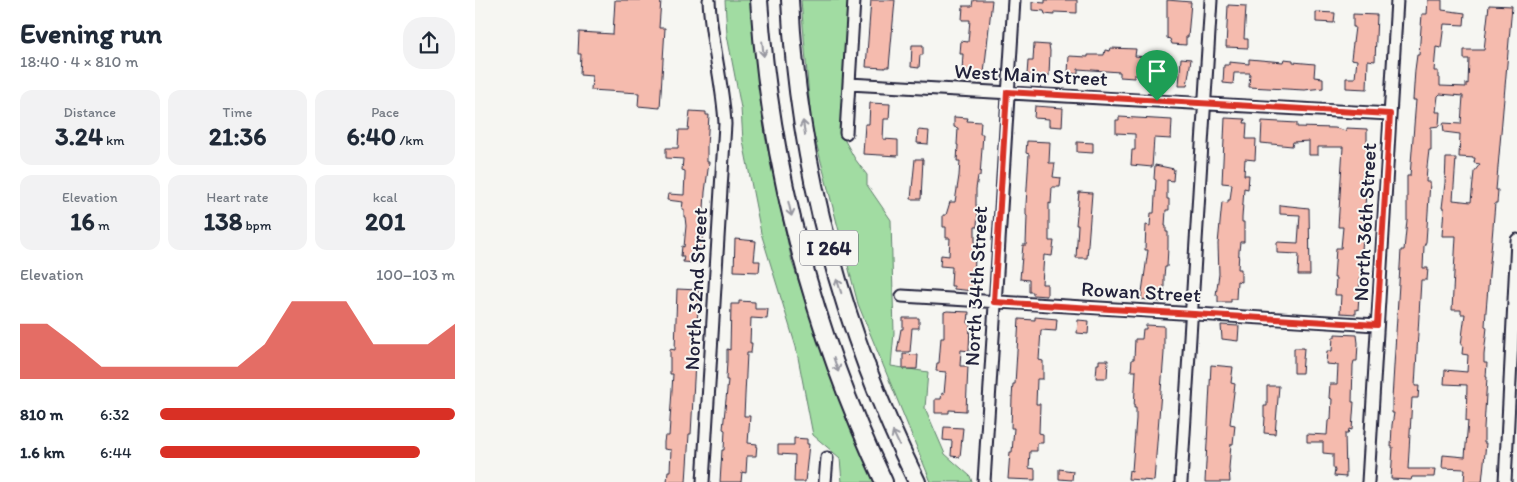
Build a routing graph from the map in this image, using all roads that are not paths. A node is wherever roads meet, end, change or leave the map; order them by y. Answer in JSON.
{"nodes":[{"id":1,"x":709,"y":0,"type":"edge"},
{"id":2,"x":759,"y":0,"type":"edge"},
{"id":3,"x":790,"y":0,"type":"edge"},
{"id":4,"x":854,"y":0,"type":"edge"},
{"id":5,"x":1014,"y":0,"type":"edge"},
{"id":6,"x":1211,"y":0,"type":"edge"},
{"id":7,"x":1397,"y":0,"type":"edge"},
{"id":8,"x":849,"y":84,"type":"junction"},
{"id":9,"x":1007,"y":92,"type":"junction"},
{"id":10,"x":1205,"y":104,"type":"junction"},
{"id":11,"x":1390,"y":114,"type":"junction"},
{"id":12,"x":846,"y":133,"type":"dead end"},
{"id":13,"x":1517,"y":240,"type":"edge"},
{"id":14,"x":902,"y":296,"type":"dead end"},
{"id":15,"x":994,"y":302,"type":"junction"},
{"id":16,"x":1191,"y":313,"type":"junction"},
{"id":17,"x":1377,"y":325,"type":"junction"},
{"id":18,"x":827,"y":458,"type":"dead end"},
{"id":19,"x":703,"y":482,"type":"edge"},
{"id":20,"x":825,"y":482,"type":"edge"},
{"id":21,"x":884,"y":482,"type":"edge"},
{"id":22,"x":917,"y":482,"type":"edge"},
{"id":23,"x":984,"y":482,"type":"edge"},
{"id":24,"x":1181,"y":482,"type":"edge"},
{"id":25,"x":1368,"y":482,"type":"edge"},
{"id":26,"x":1505,"y":482,"type":"edge"}],
"edges":[{"from":1,"to":19,"type":"street","name":"North 32nd Street"},
{"from":2,"to":21,"type":"highway","number":"I 264","one_way":true},
{"from":22,"to":3,"type":"highway","number":"I 264","one_way":true},
{"from":4,"to":8,"type":"street"},
{"from":5,"to":9,"type":"street","name":"North 34th Street"},
{"from":6,"to":10,"type":"street"},
{"from":7,"to":11,"type":"street","name":"North 36th Street"},
{"from":8,"to":9,"type":"street","name":"West Main Street"},
{"from":8,"to":12,"type":"street"},
{"from":9,"to":10,"type":"street","name":"West Main Street"},
{"from":9,"to":15,"type":"street","name":"North 34th Street"},
{"from":10,"to":11,"type":"street","name":"West Main Street"},
{"from":10,"to":16,"type":"street"},
{"from":11,"to":17,"type":"street","name":"North 36th Street"},
{"from":13,"to":26,"type":"street"},
{"from":14,"to":15,"type":"street","name":"Rowan Street"},
{"from":15,"to":16,"type":"street","name":"Rowan Street"},
{"from":15,"to":23,"type":"street","name":"North 34th Street"},
{"from":16,"to":17,"type":"street","name":"Rowan Street"},
{"from":16,"to":24,"type":"street"},
{"from":17,"to":25,"type":"street","name":"North 36th Street"},
{"from":18,"to":20,"type":"street"}]}
